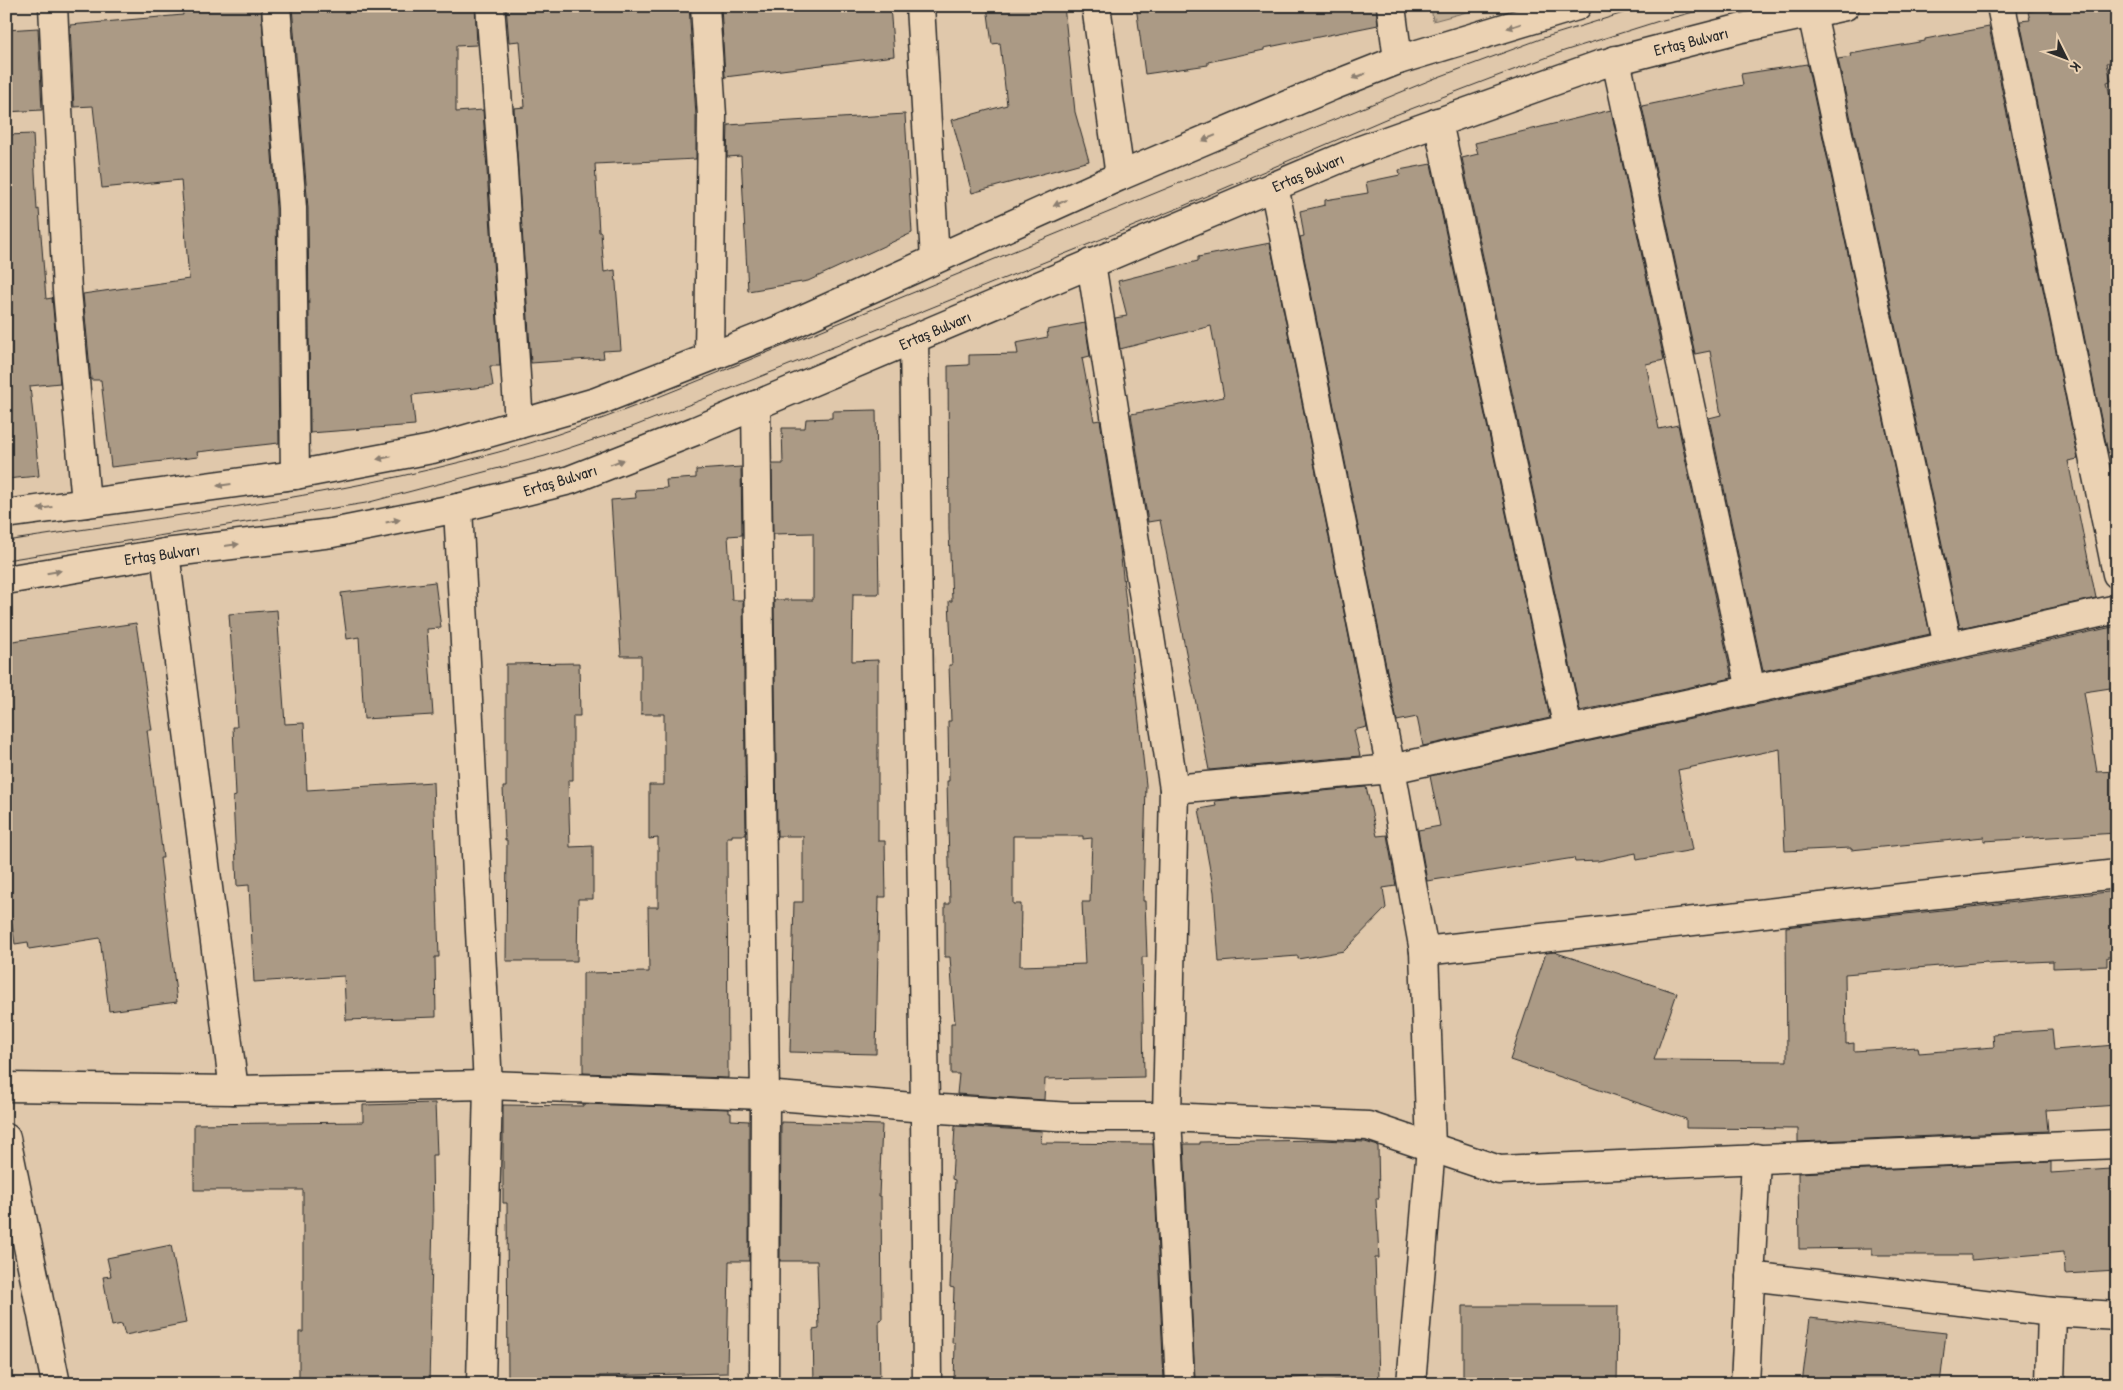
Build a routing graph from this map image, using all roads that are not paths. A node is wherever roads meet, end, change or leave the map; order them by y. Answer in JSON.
{"nodes":[{"id":1,"x":53,"y":6,"type":"edge"},
{"id":2,"x":276,"y":6,"type":"edge"},
{"id":3,"x":490,"y":6,"type":"edge"},
{"id":4,"x":705,"y":6,"type":"edge"},
{"id":5,"x":920,"y":6,"type":"edge"},
{"id":6,"x":1096,"y":6,"type":"edge"},
{"id":7,"x":1391,"y":6,"type":"edge"},
{"id":8,"x":1577,"y":6,"type":"edge"},
{"id":9,"x":1845,"y":6,"type":"edge"},
{"id":10,"x":2001,"y":6,"type":"edge"},
{"id":11,"x":1812,"y":13,"type":"junction"},
{"id":12,"x":1398,"y":60,"type":"junction"},
{"id":13,"x":1616,"y":60,"type":"junction"},
{"id":14,"x":1438,"y":122,"type":"junction"},
{"id":15,"x":1120,"y":176,"type":"junction"},
{"id":16,"x":1274,"y":186,"type":"junction"},
{"id":17,"x":935,"y":260,"type":"junction"},
{"id":18,"x":1091,"y":264,"type":"junction"},
{"id":19,"x":914,"y":339,"type":"junction"},
{"id":20,"x":710,"y":358,"type":"junction"},
{"id":21,"x":756,"y":405,"type":"junction"},
{"id":22,"x":519,"y":424,"type":"junction"},
{"id":23,"x":295,"y":476,"type":"junction"},
{"id":24,"x":86,"y":503,"type":"junction"},
{"id":25,"x":458,"y":508,"type":"junction"},
{"id":26,"x":6,"y":514,"type":"edge"},
{"id":27,"x":165,"y":553,"type":"junction"},
{"id":28,"x":2117,"y":574,"type":"edge"},
{"id":29,"x":6,"y":580,"type":"edge"},
{"id":30,"x":2117,"y":609,"type":"edge"},
{"id":31,"x":1948,"y":646,"type":"junction"},
{"id":32,"x":1751,"y":690,"type":"junction"},
{"id":33,"x":1568,"y":729,"type":"junction"},
{"id":34,"x":1391,"y":769,"type":"junction"},
{"id":35,"x":1174,"y":789,"type":"junction"},
{"id":36,"x":2117,"y":874,"type":"edge"},
{"id":37,"x":1424,"y":951,"type":"junction"},
{"id":38,"x":488,"y":1085,"type":"junction"},
{"id":39,"x":6,"y":1087,"type":"edge"},
{"id":40,"x":234,"y":1090,"type":"junction"},
{"id":41,"x":765,"y":1095,"type":"junction"},
{"id":42,"x":925,"y":1108,"type":"junction"},
{"id":43,"x":1166,"y":1117,"type":"junction"},
{"id":44,"x":6,"y":1138,"type":"edge"},
{"id":45,"x":2117,"y":1144,"type":"edge"},
{"id":46,"x":1431,"y":1147,"type":"junction"},
{"id":47,"x":1756,"y":1158,"type":"junction"},
{"id":48,"x":1750,"y":1276,"type":"junction"},
{"id":49,"x":2052,"y":1312,"type":"junction"},
{"id":50,"x":2117,"y":1316,"type":"edge"},
{"id":51,"x":56,"y":1384,"type":"edge"},
{"id":52,"x":481,"y":1384,"type":"edge"},
{"id":53,"x":764,"y":1384,"type":"edge"},
{"id":54,"x":927,"y":1384,"type":"edge"},
{"id":55,"x":1180,"y":1384,"type":"edge"},
{"id":56,"x":1411,"y":1384,"type":"edge"},
{"id":57,"x":1745,"y":1384,"type":"edge"},
{"id":58,"x":2050,"y":1384,"type":"edge"}],
"edges":[{"from":1,"to":24,"type":"street"},
{"from":2,"to":23,"type":"street"},
{"from":3,"to":22,"type":"street"},
{"from":4,"to":20,"type":"street"},
{"from":5,"to":17,"type":"street"},
{"from":6,"to":15,"type":"street"},
{"from":7,"to":12,"type":"street"},
{"from":8,"to":12,"type":"street","one_way":true},
{"from":9,"to":11,"type":"street","name":"Ertaş Bulvarı"},
{"from":10,"to":28,"type":"street"},
{"from":11,"to":13,"type":"street","name":"Ertaş Bulvarı"},
{"from":11,"to":31,"type":"street"},
{"from":12,"to":15,"type":"street","one_way":true},
{"from":13,"to":14,"type":"street","name":"Ertaş Bulvarı"},
{"from":13,"to":32,"type":"street"},
{"from":14,"to":16,"type":"street","name":"Ertaş Bulvarı"},
{"from":14,"to":33,"type":"street"},
{"from":15,"to":17,"type":"street","one_way":true},
{"from":16,"to":18,"type":"street","name":"Ertaş Bulvarı"},
{"from":16,"to":34,"type":"street"},
{"from":17,"to":20,"type":"street"},
{"from":18,"to":19,"type":"street","name":"Ertaş Bulvarı"},
{"from":18,"to":35,"type":"street"},
{"from":19,"to":21,"type":"street","name":"Ertaş Bulvarı"},
{"from":19,"to":42,"type":"street"},
{"from":20,"to":22,"type":"street"},
{"from":25,"to":21,"type":"street","name":"Ertaş Bulvarı","one_way":true},
{"from":21,"to":41,"type":"street"},
{"from":22,"to":23,"type":"street","one_way":true},
{"from":23,"to":24,"type":"street","one_way":true},
{"from":24,"to":26,"type":"street","one_way":true},
{"from":27,"to":25,"type":"street","name":"Ertaş Bulvarı","one_way":true},
{"from":25,"to":38,"type":"street"},
{"from":29,"to":27,"type":"street","name":"Ertaş Bulvarı","one_way":true},
{"from":27,"to":40,"type":"street"},
{"from":30,"to":31,"type":"street"},
{"from":31,"to":32,"type":"street"},
{"from":32,"to":33,"type":"street"},
{"from":33,"to":34,"type":"street"},
{"from":34,"to":35,"type":"street"},
{"from":34,"to":37,"type":"street"},
{"from":35,"to":43,"type":"street"},
{"from":36,"to":37,"type":"street"},
{"from":37,"to":46,"type":"street"},
{"from":38,"to":40,"type":"street"},
{"from":38,"to":41,"type":"street"},
{"from":38,"to":52,"type":"street"},
{"from":39,"to":40,"type":"street"},
{"from":41,"to":42,"type":"street"},
{"from":41,"to":53,"type":"street"},
{"from":42,"to":43,"type":"street"},
{"from":42,"to":54,"type":"street"},
{"from":43,"to":46,"type":"street"},
{"from":43,"to":55,"type":"street"},
{"from":44,"to":51,"type":"street"},
{"from":45,"to":47,"type":"street"},
{"from":46,"to":47,"type":"street"},
{"from":46,"to":56,"type":"street"},
{"from":47,"to":48,"type":"street"},
{"from":48,"to":49,"type":"street"},
{"from":48,"to":57,"type":"street"},
{"from":49,"to":50,"type":"street"},
{"from":49,"to":58,"type":"street"}]}
